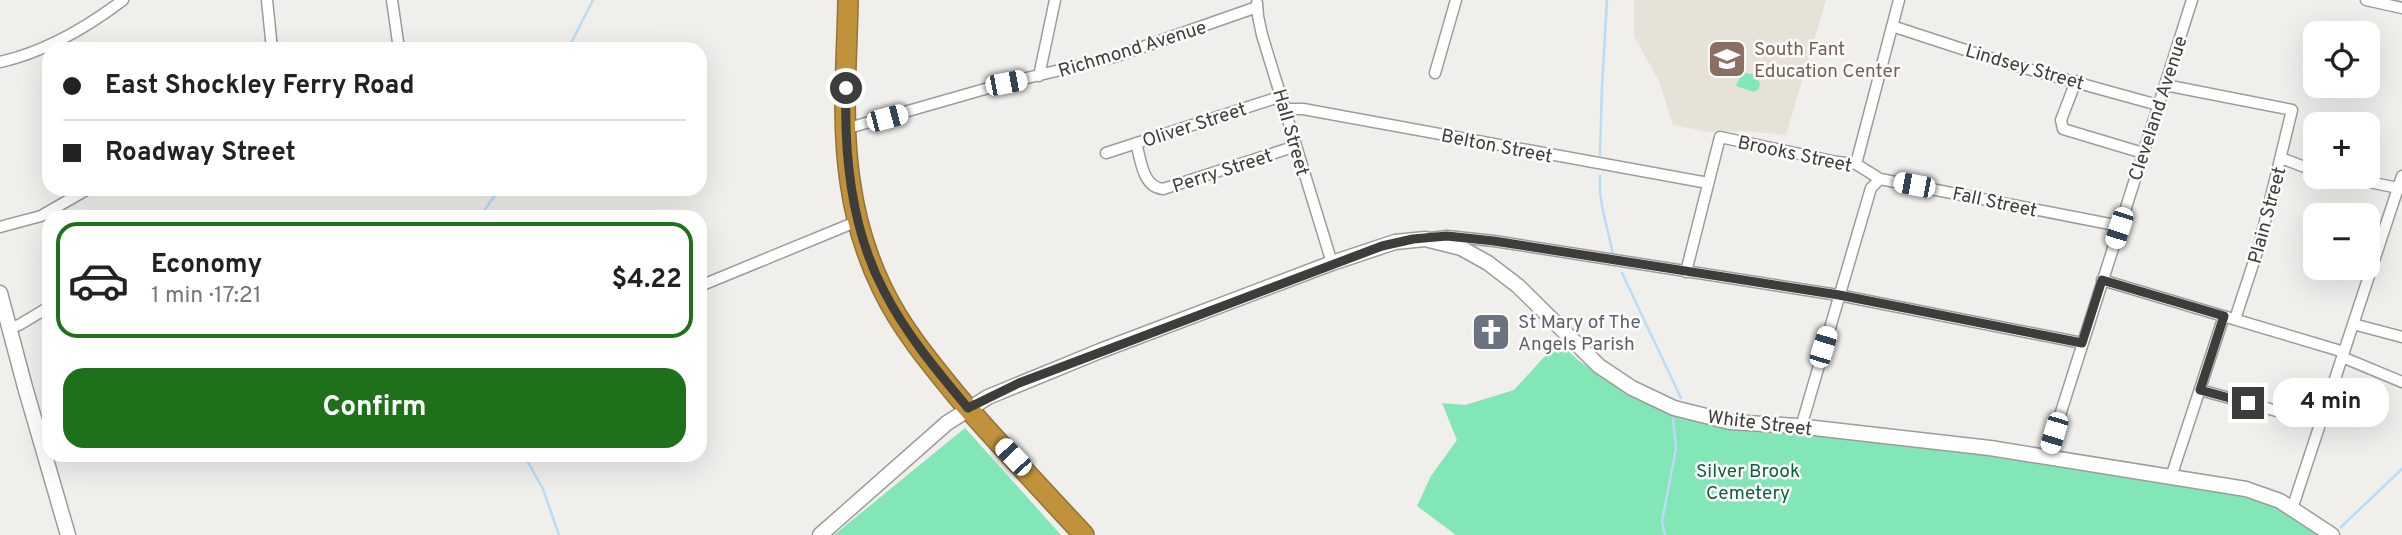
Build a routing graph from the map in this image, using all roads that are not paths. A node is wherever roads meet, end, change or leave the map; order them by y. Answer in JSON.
{"nodes":[{"id":1,"x":122,"y":0,"type":"edge"},
{"id":2,"x":267,"y":0,"type":"edge"},
{"id":3,"x":392,"y":0,"type":"edge"},
{"id":4,"x":848,"y":0,"type":"edge"},
{"id":5,"x":1055,"y":0,"type":"edge"},
{"id":6,"x":1456,"y":0,"type":"edge"},
{"id":7,"x":1899,"y":0,"type":"edge"},
{"id":8,"x":2192,"y":0,"type":"edge"},
{"id":9,"x":2366,"y":0,"type":"edge"},
{"id":10,"x":1257,"y":3,"type":"edge"},
{"id":11,"x":2402,"y":8,"type":"edge"},
{"id":12,"x":1892,"y":26,"type":"junction"},
{"id":13,"x":55,"y":42,"type":"edge"},
{"id":14,"x":271,"y":42,"type":"edge"},
{"id":15,"x":398,"y":42,"type":"edge"},
{"id":16,"x":42,"y":48,"type":"edge"},
{"id":17,"x":0,"y":62,"type":"edge"},
{"id":18,"x":1435,"y":73,"type":"dead end"},
{"id":19,"x":1039,"y":76,"type":"junction"},
{"id":20,"x":2076,"y":81,"type":"junction"},
{"id":21,"x":2165,"y":85,"type":"junction"},
{"id":22,"x":1282,"y":96,"type":"junction"},
{"id":23,"x":2158,"y":104,"type":"junction"},
{"id":24,"x":1285,"y":109,"type":"junction"},
{"id":25,"x":845,"y":129,"type":"junction"},
{"id":26,"x":1136,"y":143,"type":"junction"},
{"id":27,"x":1296,"y":146,"type":"junction"},
{"id":28,"x":1105,"y":153,"type":"dead end"},
{"id":29,"x":2143,"y":153,"type":"junction"},
{"id":30,"x":2281,"y":158,"type":"junction"},
{"id":31,"x":1856,"y":164,"type":"junction"},
{"id":32,"x":2303,"y":166,"type":"edge"},
{"id":33,"x":2402,"y":176,"type":"edge"},
{"id":34,"x":1880,"y":179,"type":"junction"},
{"id":35,"x":1708,"y":184,"type":"junction"},
{"id":36,"x":2380,"y":184,"type":"edge"},
{"id":37,"x":2398,"y":188,"type":"junction"},
{"id":38,"x":76,"y":196,"type":"edge"},
{"id":39,"x":51,"y":210,"type":"edge"},
{"id":40,"x":42,"y":215,"type":"edge"},
{"id":41,"x":858,"y":221,"type":"junction"},
{"id":42,"x":2120,"y":226,"type":"junction"},
{"id":43,"x":0,"y":227,"type":"edge"},
{"id":44,"x":1425,"y":239,"type":"junction"},
{"id":45,"x":1332,"y":263,"type":"junction"},
{"id":46,"x":1686,"y":272,"type":"junction"},
{"id":47,"x":2102,"y":280,"type":"junction"},
{"id":48,"x":707,"y":283,"type":"edge"},
{"id":49,"x":0,"y":293,"type":"edge"},
{"id":50,"x":1839,"y":295,"type":"junction"},
{"id":51,"x":42,"y":311,"type":"edge"},
{"id":52,"x":2224,"y":316,"type":"junction"},
{"id":53,"x":2235,"y":319,"type":"junction"},
{"id":54,"x":2353,"y":324,"type":"junction"},
{"id":55,"x":9,"y":328,"type":"junction"},
{"id":56,"x":2402,"y":337,"type":"edge"},
{"id":57,"x":2082,"y":343,"type":"junction"},
{"id":58,"x":2343,"y":354,"type":"junction"},
{"id":59,"x":2402,"y":382,"type":"edge"},
{"id":60,"x":2200,"y":390,"type":"junction"},
{"id":61,"x":968,"y":408,"type":"junction"},
{"id":62,"x":2321,"y":422,"type":"junction"},
{"id":63,"x":1801,"y":427,"type":"junction"},
{"id":64,"x":42,"y":444,"type":"edge"},
{"id":65,"x":2047,"y":456,"type":"junction"},
{"id":66,"x":47,"y":462,"type":"edge"},
{"id":67,"x":2171,"y":477,"type":"junction"},
{"id":68,"x":2292,"y":509,"type":"junction"},
{"id":69,"x":68,"y":535,"type":"edge"},
{"id":70,"x":820,"y":535,"type":"edge"},
{"id":71,"x":1084,"y":535,"type":"edge"},
{"id":72,"x":2332,"y":535,"type":"edge"}],
"edges":[{"from":1,"to":13,"type":"street"},
{"from":2,"to":14,"type":"street"},
{"from":3,"to":15,"type":"street"},
{"from":4,"to":25,"type":"highway"},
{"from":5,"to":19,"type":"street"},
{"from":6,"to":18,"type":"street"},
{"from":7,"to":12,"type":"street"},
{"from":8,"to":21,"type":"street","name":"Cleveland Avenue"},
{"from":9,"to":11,"type":"street"},
{"from":10,"to":19,"type":"street","name":"Richmond Avenue"},
{"from":10,"to":22,"type":"street","name":"Hall Street"},
{"from":12,"to":20,"type":"street","name":"Lindsey Street"},
{"from":12,"to":31,"type":"street"},
{"from":16,"to":17,"type":"street"},
{"from":19,"to":25,"type":"street","name":"Richmond Avenue"},
{"from":20,"to":23,"type":"street","name":"Lindsey Street"},
{"from":20,"to":29,"type":"street"},
{"from":21,"to":23,"type":"street","name":"Cleveland Avenue"},
{"from":21,"to":30,"type":"street","name":"Plain Street"},
{"from":22,"to":24,"type":"street","name":"Hall Street"},
{"from":22,"to":26,"type":"street","name":"Oliver Street"},
{"from":23,"to":29,"type":"street","name":"Cleveland Avenue"},
{"from":24,"to":27,"type":"street","name":"Hall Street"},
{"from":24,"to":35,"type":"street","name":"Belton Street"},
{"from":25,"to":41,"type":"highway"},
{"from":26,"to":27,"type":"street","name":"Perry Street"},
{"from":26,"to":28,"type":"street","name":"Oliver Street"},
{"from":27,"to":45,"type":"street","name":"Hall Street"},
{"from":29,"to":42,"type":"street","name":"Cleveland Avenue"},
{"from":30,"to":32,"type":"street"},
{"from":30,"to":53,"type":"street","name":"Plain Street"},
{"from":31,"to":34,"type":"street","name":"Brooks Street"},
{"from":31,"to":35,"type":"street","name":"Brooks Street"},
{"from":33,"to":37,"type":"street"},
{"from":34,"to":42,"type":"street","name":"Fall Street"},
{"from":34,"to":50,"type":"street"},
{"from":35,"to":46,"type":"street","name":"Brooks Street"},
{"from":36,"to":37,"type":"street"},
{"from":37,"to":54,"type":"street"},
{"from":38,"to":39,"type":"street"},
{"from":40,"to":43,"type":"street"},
{"from":41,"to":48,"type":"street"},
{"from":41,"to":61,"type":"highway"},
{"from":42,"to":47,"type":"street","name":"Cleveland Avenue"},
{"from":44,"to":45,"type":"street","name":"White Street"},
{"from":44,"to":46,"type":"street"},
{"from":44,"to":63,"type":"street","name":"White Street"},
{"from":45,"to":61,"type":"street","name":"White Street"},
{"from":46,"to":50,"type":"street"},
{"from":47,"to":52,"type":"street"},
{"from":47,"to":57,"type":"street","name":"Cleveland Avenue"},
{"from":49,"to":55,"type":"street"},
{"from":50,"to":57,"type":"street"},
{"from":50,"to":63,"type":"street"},
{"from":51,"to":55,"type":"street"},
{"from":52,"to":53,"type":"street"},
{"from":52,"to":60,"type":"street"},
{"from":53,"to":58,"type":"street"},
{"from":54,"to":56,"type":"street"},
{"from":54,"to":58,"type":"street"},
{"from":55,"to":64,"type":"street"},
{"from":57,"to":65,"type":"street","name":"Cleveland Avenue"},
{"from":58,"to":59,"type":"street"},
{"from":58,"to":62,"type":"street"},
{"from":60,"to":62,"type":"street"},
{"from":60,"to":67,"type":"street"},
{"from":61,"to":70,"type":"street","name":"White Street"},
{"from":61,"to":71,"type":"highway"},
{"from":62,"to":68,"type":"street"},
{"from":63,"to":65,"type":"street","name":"White Street"},
{"from":65,"to":67,"type":"street","name":"White Street"},
{"from":66,"to":69,"type":"street"},
{"from":67,"to":68,"type":"street","name":"White Street"},
{"from":68,"to":72,"type":"street","name":"White Street"}]}
